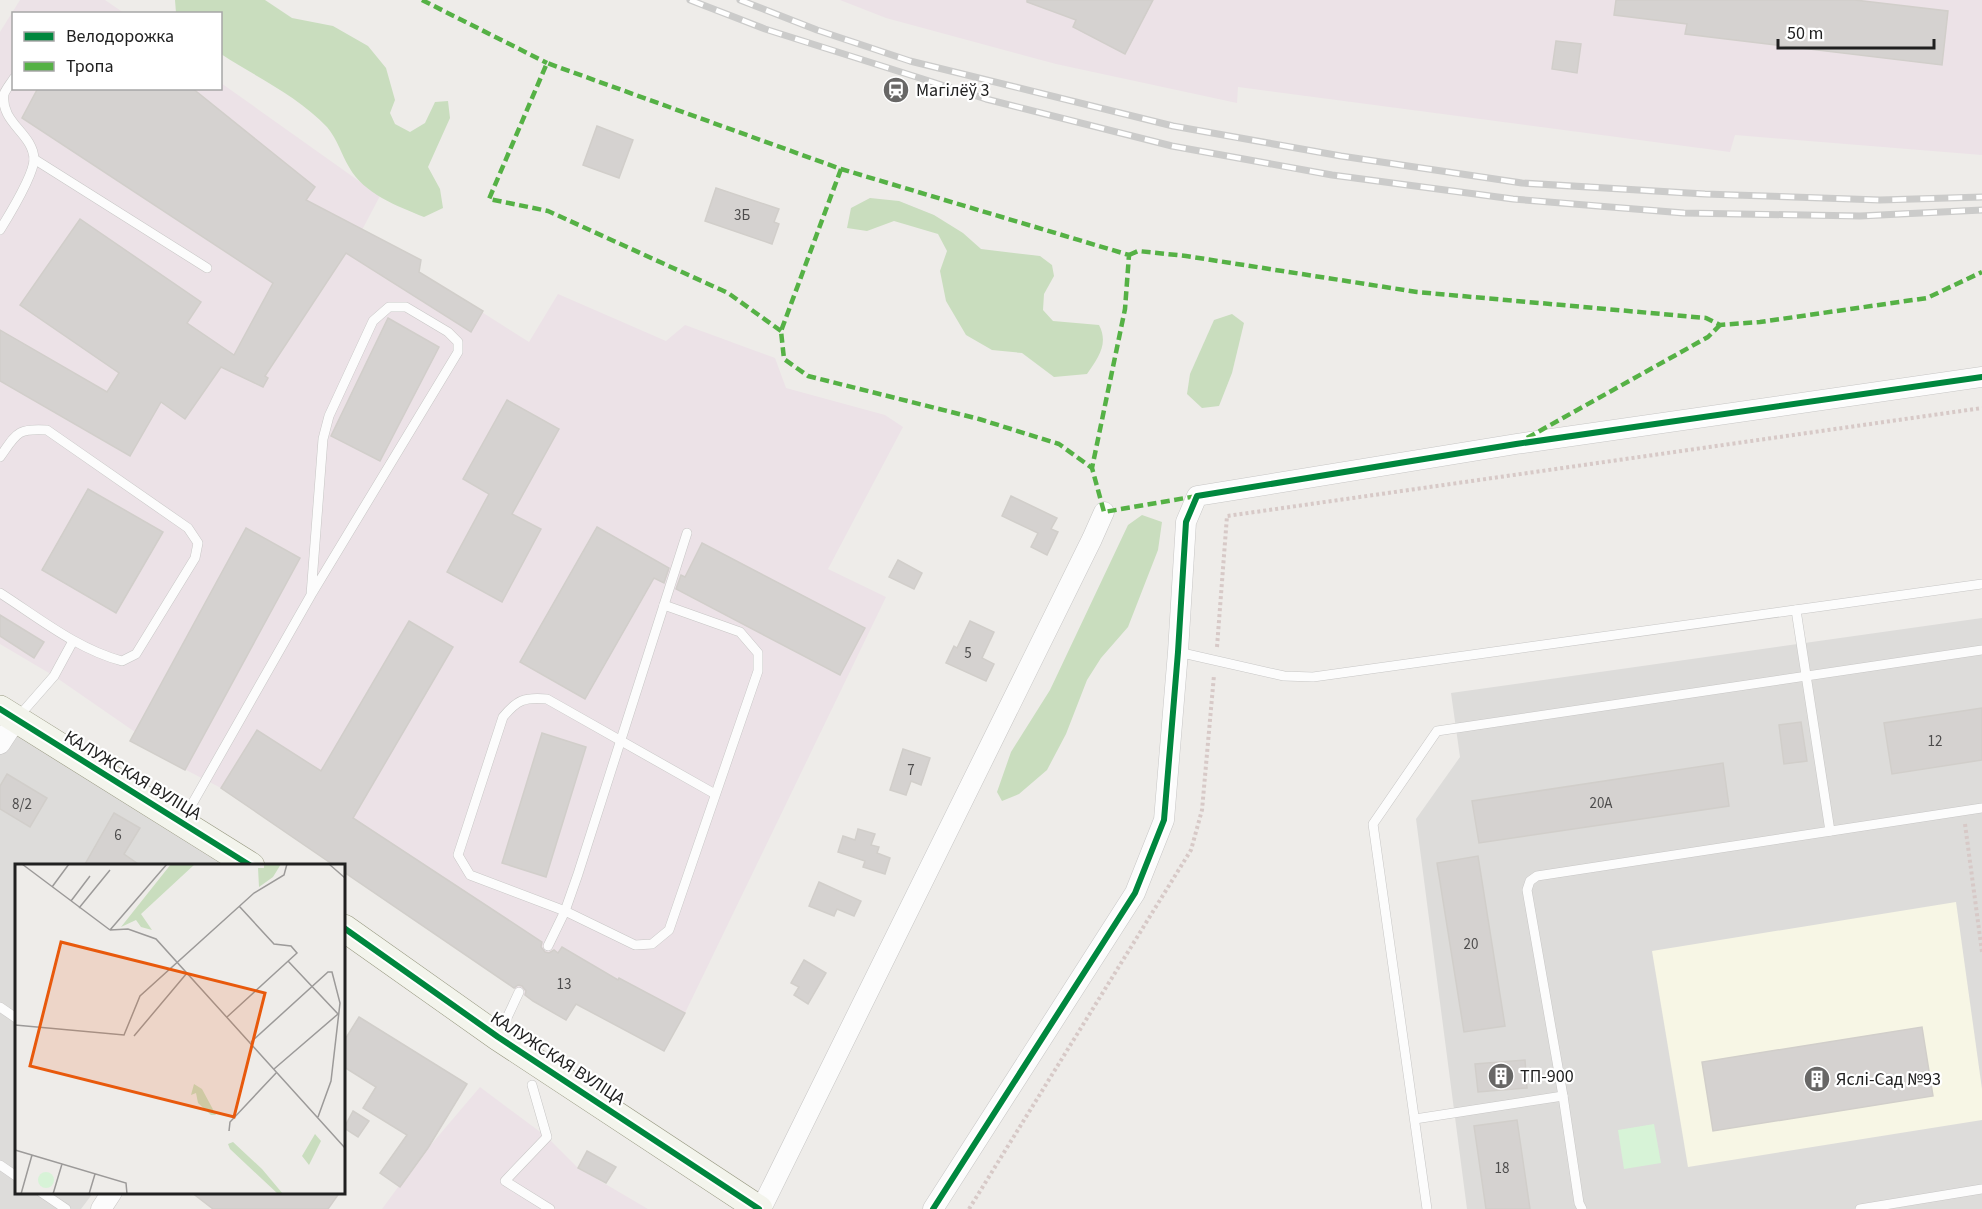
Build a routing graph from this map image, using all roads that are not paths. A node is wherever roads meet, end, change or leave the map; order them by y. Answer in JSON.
{"nodes":[{"id":1,"x":12,"y":81,"type":"edge"},
{"id":2,"x":34,"y":159,"type":"junction"},
{"id":3,"x":0,"y":230,"type":"edge"},
{"id":4,"x":207,"y":268,"type":"dead end"},
{"id":5,"x":1982,"y":377,"type":"edge"},
{"id":6,"x":0,"y":457,"type":"edge"},
{"id":7,"x":1104,"y":512,"type":"dead end"},
{"id":8,"x":687,"y":533,"type":"dead end"},
{"id":9,"x":1982,"y":584,"type":"edge"},
{"id":10,"x":0,"y":593,"type":"edge"},
{"id":11,"x":311,"y":595,"type":"junction"},
{"id":12,"x":664,"y":605,"type":"junction"},
{"id":13,"x":1796,"y":610,"type":"junction"},
{"id":14,"x":74,"y":641,"type":"junction"},
{"id":15,"x":1982,"y":650,"type":"edge"},
{"id":16,"x":1178,"y":652,"type":"junction"},
{"id":17,"x":1806,"y":676,"type":"junction"},
{"id":18,"x":8,"y":715,"type":"edge"},
{"id":19,"x":620,"y":741,"type":"junction"},
{"id":20,"x":0,"y":744,"type":"edge"},
{"id":21,"x":715,"y":794,"type":"junction"},
{"id":22,"x":1982,"y":808,"type":"edge"},
{"id":23,"x":182,"y":822,"type":"junction"},
{"id":24,"x":1830,"y":831,"type":"junction"},
{"id":25,"x":248,"y":864,"type":"edge"},
{"id":26,"x":565,"y":910,"type":"junction"},
{"id":27,"x":345,"y":929,"type":"edge"},
{"id":28,"x":548,"y":946,"type":"dead end"},
{"id":29,"x":519,"y":992,"type":"dead end"},
{"id":30,"x":0,"y":1007,"type":"edge"},
{"id":31,"x":15,"y":1017,"type":"edge"},
{"id":32,"x":498,"y":1037,"type":"junction"},
{"id":33,"x":532,"y":1085,"type":"dead end"},
{"id":34,"x":1563,"y":1096,"type":"junction"},
{"id":35,"x":1415,"y":1119,"type":"junction"},
{"id":36,"x":0,"y":1165,"type":"edge"},
{"id":37,"x":15,"y":1175,"type":"edge"},
{"id":38,"x":1982,"y":1189,"type":"edge"},
{"id":39,"x":44,"y":1194,"type":"edge"},
{"id":40,"x":111,"y":1194,"type":"edge"},
{"id":41,"x":935,"y":1208,"type":"edge"},
{"id":42,"x":1876,"y":1208,"type":"edge"},
{"id":43,"x":66,"y":1209,"type":"edge"},
{"id":44,"x":101,"y":1209,"type":"edge"},
{"id":45,"x":550,"y":1209,"type":"edge"},
{"id":46,"x":760,"y":1209,"type":"edge"},
{"id":47,"x":1427,"y":1209,"type":"edge"},
{"id":48,"x":1582,"y":1209,"type":"edge"},
{"id":49,"x":1860,"y":1209,"type":"edge"}],
"edges":[{"from":1,"to":2,"type":"lane"},
{"from":2,"to":3,"type":"lane"},
{"from":2,"to":4,"type":"lane"},
{"from":5,"to":16,"type":"street"},
{"from":6,"to":14,"type":"lane"},
{"from":7,"to":46,"type":"street"},
{"from":8,"to":12,"type":"lane"},
{"from":9,"to":13,"type":"lane"},
{"from":10,"to":14,"type":"lane"},
{"from":11,"to":11,"type":"lane"},
{"from":11,"to":23,"type":"lane"},
{"from":12,"to":19,"type":"lane"},
{"from":12,"to":21,"type":"lane"},
{"from":13,"to":16,"type":"lane"},
{"from":13,"to":17,"type":"lane"},
{"from":14,"to":18,"type":"lane"},
{"from":15,"to":17,"type":"lane"},
{"from":16,"to":41,"type":"street"},
{"from":17,"to":24,"type":"lane"},
{"from":17,"to":35,"type":"lane"},
{"from":18,"to":20,"type":"street"},
{"from":18,"to":23,"type":"street","name":"КАЛУЖСКАЯ ВУЛІЦА"},
{"from":19,"to":21,"type":"lane"},
{"from":19,"to":26,"type":"lane"},
{"from":19,"to":26,"type":"lane"},
{"from":21,"to":26,"type":"lane"},
{"from":22,"to":24,"type":"lane"},
{"from":23,"to":25,"type":"street","name":"КАЛУЖСКАЯ ВУЛІЦА"},
{"from":24,"to":34,"type":"lane"},
{"from":26,"to":28,"type":"lane"},
{"from":27,"to":32,"type":"street","name":"КАЛУЖСКАЯ ВУЛІЦА"},
{"from":29,"to":32,"type":"lane"},
{"from":30,"to":31,"type":"lane"},
{"from":32,"to":46,"type":"street","name":"КАЛУЖСКАЯ ВУЛІЦА"},
{"from":33,"to":45,"type":"lane"},
{"from":34,"to":35,"type":"lane"},
{"from":34,"to":48,"type":"lane"},
{"from":35,"to":47,"type":"lane"},
{"from":36,"to":37,"type":"lane"},
{"from":38,"to":42,"type":"lane"},
{"from":39,"to":43,"type":"lane"},
{"from":40,"to":44,"type":"street"},
{"from":42,"to":49,"type":"lane"}]}
